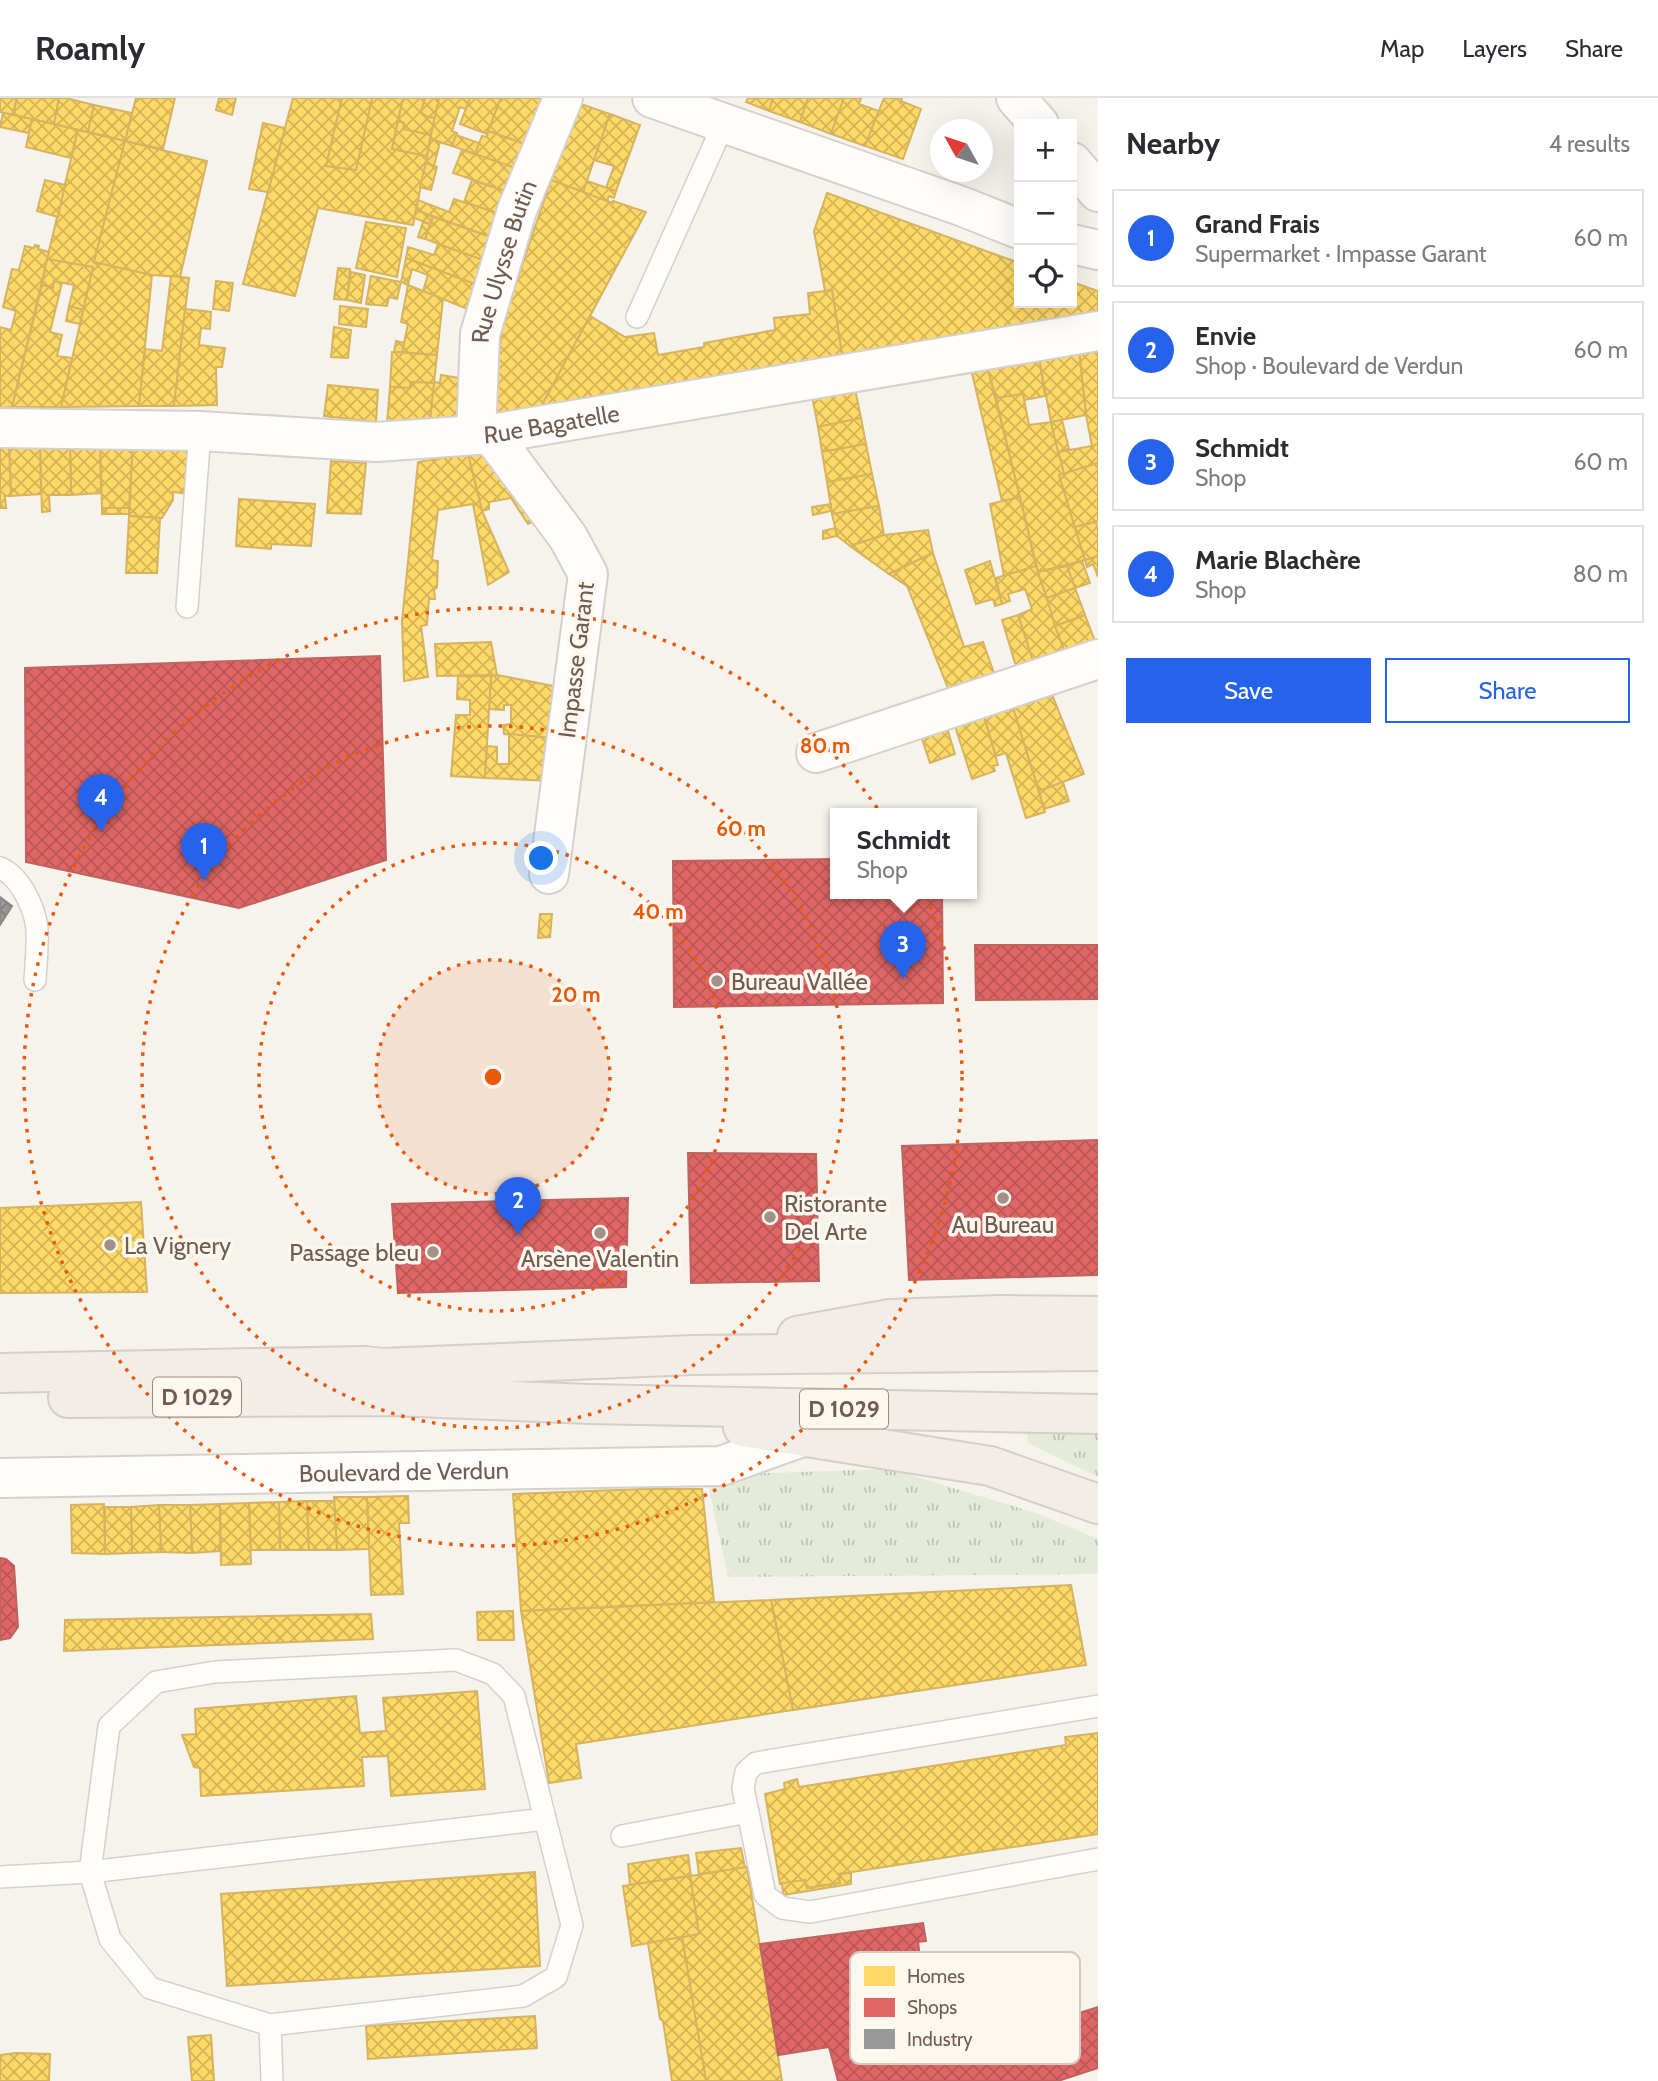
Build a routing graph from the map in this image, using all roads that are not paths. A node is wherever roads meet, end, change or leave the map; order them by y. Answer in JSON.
{"nodes":[{"id":1,"x":563,"y":98,"type":"edge"},
{"id":2,"x":652,"y":98,"type":"edge"},
{"id":3,"x":1016,"y":98,"type":"edge"},
{"id":4,"x":1035,"y":119,"type":"edge"},
{"id":5,"x":724,"y":123,"type":"junction"},
{"id":6,"x":1077,"y":168,"type":"edge"},
{"id":7,"x":1098,"y":192,"type":"edge"},
{"id":8,"x":1014,"y":227,"type":"edge"},
{"id":9,"x":1076,"y":245,"type":"edge"},
{"id":10,"x":1098,"y":250,"type":"edge"},
{"id":11,"x":637,"y":317,"type":"dead end"},
{"id":12,"x":1098,"y":331,"type":"edge"},
{"id":13,"x":0,"y":428,"type":"edge"},
{"id":14,"x":200,"y":431,"type":"junction"},
{"id":15,"x":484,"y":435,"type":"junction"},
{"id":16,"x":187,"y":607,"type":"dead end"},
{"id":17,"x":1098,"y":659,"type":"edge"},
{"id":18,"x":816,"y":753,"type":"dead end"},
{"id":19,"x":0,"y":868,"type":"edge"},
{"id":20,"x":549,"y":874,"type":"dead end"},
{"id":21,"x":35,"y":980,"type":"dead end"},
{"id":22,"x":1098,"y":1316,"type":"edge"},
{"id":23,"x":1098,"y":1351,"type":"edge"},
{"id":24,"x":693,"y":1355,"type":"junction"},
{"id":25,"x":0,"y":1373,"type":"edge"},
{"id":26,"x":0,"y":1398,"type":"edge"},
{"id":27,"x":589,"y":1404,"type":"junction"},
{"id":28,"x":1098,"y":1414,"type":"edge"},
{"id":29,"x":805,"y":1436,"type":"junction"},
{"id":30,"x":0,"y":1478,"type":"edge"},
{"id":31,"x":1098,"y":1504,"type":"edge"},
{"id":32,"x":1098,"y":1706,"type":"edge"},
{"id":33,"x":748,"y":1812,"type":"junction"},
{"id":34,"x":545,"y":1818,"type":"junction"},
{"id":35,"x":622,"y":1836,"type":"dead end"},
{"id":36,"x":1098,"y":1859,"type":"edge"},
{"id":37,"x":90,"y":1872,"type":"junction"},
{"id":38,"x":0,"y":1877,"type":"edge"},
{"id":39,"x":271,"y":2025,"type":"junction"},
{"id":40,"x":272,"y":2081,"type":"edge"}],
"edges":[{"from":1,"to":15,"type":"street","name":"Rue Ulysse Butin"},
{"from":2,"to":5,"type":"street"},
{"from":3,"to":4,"type":"street"},
{"from":5,"to":8,"type":"street"},
{"from":5,"to":11,"type":"lane"},
{"from":6,"to":7,"type":"street"},
{"from":9,"to":10,"type":"street"},
{"from":12,"to":15,"type":"street","name":"Rue Bagatelle"},
{"from":13,"to":14,"type":"street","name":"Rue Bagatelle"},
{"from":14,"to":15,"type":"street","name":"Rue Bagatelle"},
{"from":14,"to":16,"type":"lane"},
{"from":15,"to":20,"type":"street","name":"Impasse Garant"},
{"from":17,"to":18,"type":"street"},
{"from":19,"to":21,"type":"lane"},
{"from":22,"to":24,"type":"main road"},
{"from":23,"to":24,"type":"main road","number":"D 1029"},
{"from":24,"to":25,"type":"main road","number":"D 1029"},
{"from":26,"to":27,"type":"main road","number":"D 1029"},
{"from":27,"to":28,"type":"main road","number":"D 1029"},
{"from":27,"to":29,"type":"main road"},
{"from":29,"to":30,"type":"street","name":"Boulevard de Verdun"},
{"from":29,"to":31,"type":"main road"},
{"from":32,"to":33,"type":"lane"},
{"from":33,"to":35,"type":"lane"},
{"from":33,"to":36,"type":"lane"},
{"from":34,"to":37,"type":"lane"},
{"from":34,"to":37,"type":"lane"},
{"from":34,"to":39,"type":"lane"},
{"from":37,"to":38,"type":"lane"},
{"from":37,"to":39,"type":"lane"},
{"from":39,"to":40,"type":"lane"}]}
